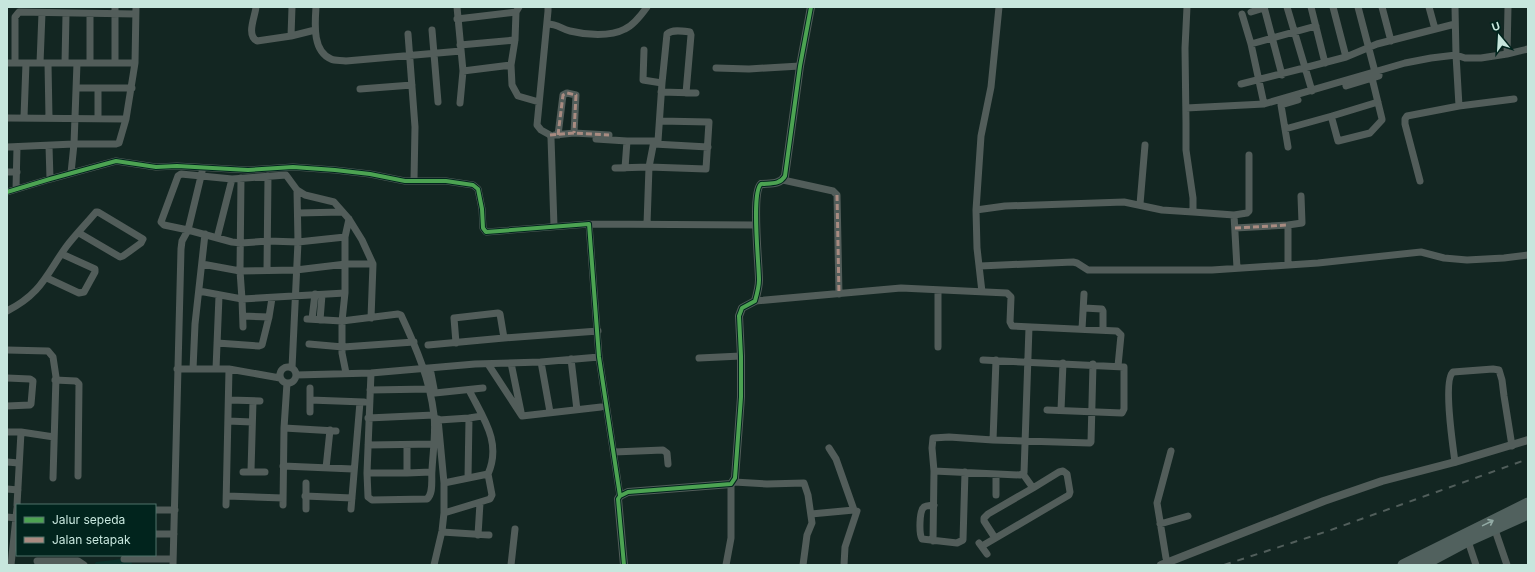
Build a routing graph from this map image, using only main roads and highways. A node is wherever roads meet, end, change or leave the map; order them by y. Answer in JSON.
{"nodes":[{"id":1,"x":1528,"y":503,"type":"edge"},
{"id":2,"x":1528,"y":514,"type":"edge"},
{"id":3,"x":1428,"y":564,"type":"edge"},
{"id":4,"x":1403,"y":565,"type":"edge"}],
"edges":[{"from":4,"to":1,"type":"highway","one_way":true},
{"from":2,"to":3,"type":"highway"}]}
